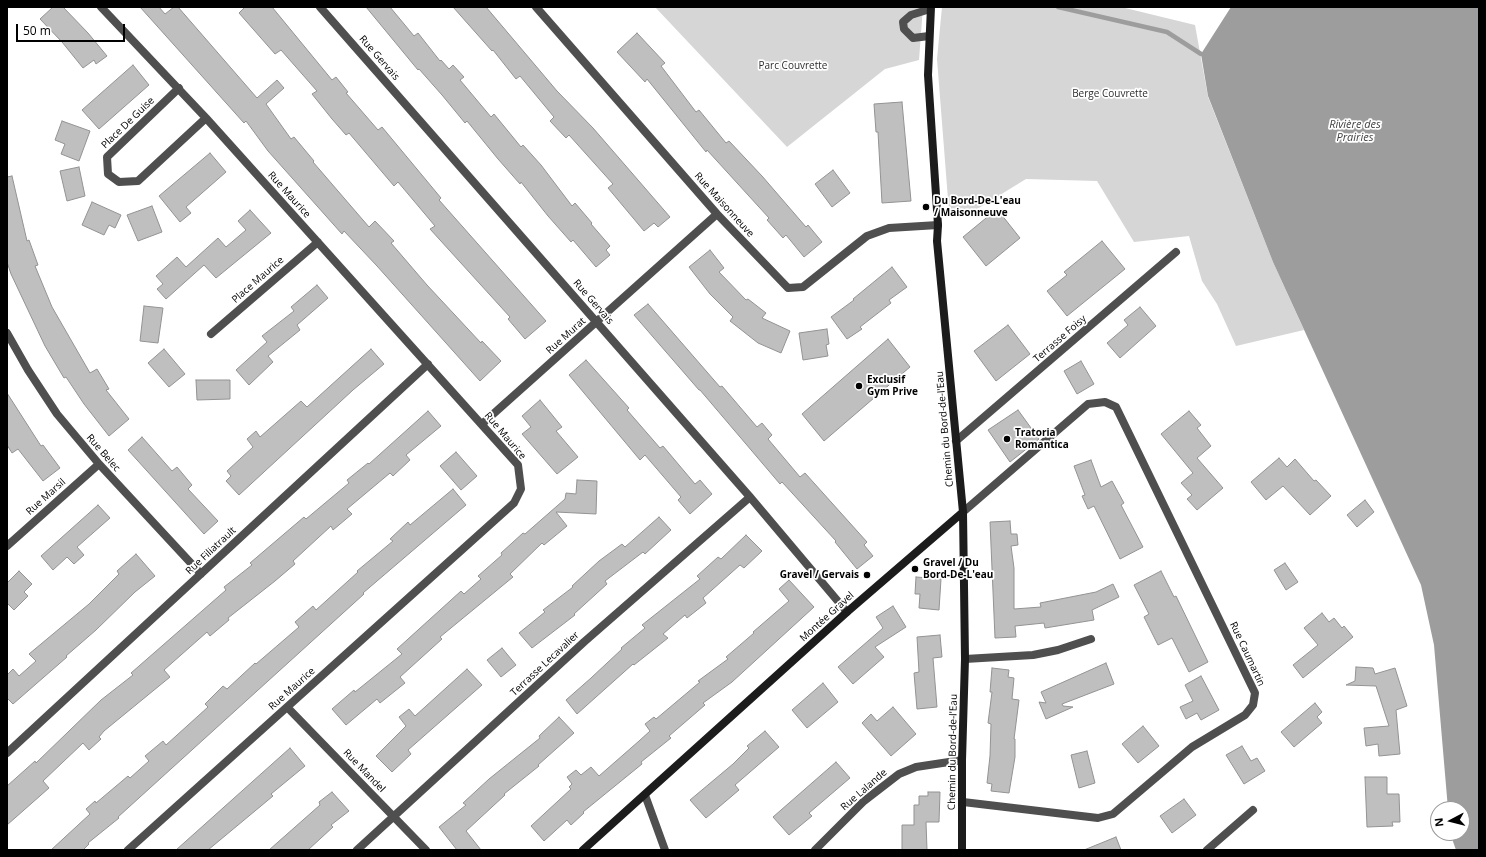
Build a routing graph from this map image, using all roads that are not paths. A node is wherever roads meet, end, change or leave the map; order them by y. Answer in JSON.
{"nodes":[{"id":1,"x":101,"y":7,"type":"edge"},
{"id":2,"x":320,"y":7,"type":"edge"},
{"id":3,"x":536,"y":7,"type":"edge"},
{"id":4,"x":930,"y":8,"type":"edge"},
{"id":5,"x":929,"y":36,"type":"junction"},
{"id":6,"x":179,"y":88,"type":"junction"},
{"id":7,"x":206,"y":118,"type":"junction"},
{"id":8,"x":718,"y":214,"type":"junction"},
{"id":9,"x":938,"y":225,"type":"junction"},
{"id":10,"x":318,"y":242,"type":"junction"},
{"id":11,"x":1176,"y":252,"type":"dead end"},
{"id":12,"x":597,"y":322,"type":"junction"},
{"id":13,"x":7,"y":332,"type":"edge"},
{"id":14,"x":211,"y":334,"type":"dead end"},
{"id":15,"x":428,"y":364,"type":"junction"},
{"id":16,"x":1088,"y":404,"type":"joint"},
{"id":17,"x":482,"y":424,"type":"junction"},
{"id":18,"x":956,"y":441,"type":"junction"},
{"id":19,"x":98,"y":464,"type":"junction"},
{"id":20,"x":750,"y":497,"type":"junction"},
{"id":21,"x":963,"y":512,"type":"junction"},
{"id":22,"x":7,"y":546,"type":"edge"},
{"id":23,"x":201,"y":574,"type":"junction"},
{"id":24,"x":848,"y":612,"type":"junction"},
{"id":25,"x":1091,"y":638,"type":"dead end"},
{"id":26,"x":965,"y":659,"type":"junction"},
{"id":27,"x":287,"y":707,"type":"junction"},
{"id":28,"x":7,"y":753,"type":"edge"},
{"id":29,"x":962,"y":760,"type":"junction"},
{"id":30,"x":644,"y":795,"type":"junction"},
{"id":31,"x":963,"y":802,"type":"junction"},
{"id":32,"x":1253,"y":810,"type":"dead end"},
{"id":33,"x":395,"y":817,"type":"junction"},
{"id":34,"x":128,"y":850,"type":"edge"},
{"id":35,"x":357,"y":850,"type":"edge"},
{"id":36,"x":426,"y":850,"type":"edge"},
{"id":37,"x":583,"y":850,"type":"edge"},
{"id":38,"x":665,"y":850,"type":"edge"},
{"id":39,"x":815,"y":850,"type":"edge"},
{"id":40,"x":962,"y":850,"type":"edge"},
{"id":41,"x":1207,"y":850,"type":"edge"}],
"edges":[{"from":1,"to":6,"type":"street","name":"Rue Maurice"},
{"from":2,"to":12,"type":"street","name":"Rue Gervais"},
{"from":3,"to":8,"type":"street","name":"Rue Maisonneuve"},
{"from":4,"to":5,"type":"street","name":"Chemin du Bord-de-l'Eau"},
{"from":4,"to":5,"type":"street"},
{"from":5,"to":9,"type":"street","name":"Chemin du Bord-de-l'Eau"},
{"from":6,"to":7,"type":"street","name":"Rue Maurice"},
{"from":6,"to":7,"type":"street","name":"Place De Guise"},
{"from":7,"to":10,"type":"street","name":"Rue Maurice"},
{"from":8,"to":9,"type":"street","name":"Rue Maisonneuve"},
{"from":8,"to":12,"type":"street","name":"Rue Murat"},
{"from":9,"to":18,"type":"street","name":"Chemin du Bord-de-l'Eau"},
{"from":10,"to":14,"type":"street","name":"Place Maurice"},
{"from":10,"to":15,"type":"street","name":"Rue Maurice"},
{"from":11,"to":18,"type":"street","name":"Terrasse Foisy"},
{"from":12,"to":17,"type":"street","name":"Rue Murat"},
{"from":12,"to":20,"type":"street","name":"Rue Gervais"},
{"from":13,"to":19,"type":"street","name":"Rue Belec"},
{"from":15,"to":17,"type":"street","name":"Rue Maurice"},
{"from":15,"to":23,"type":"street","name":"Rue Filiatrault"},
{"from":16,"to":21,"type":"street","name":"Montée Gravel"},
{"from":16,"to":31,"type":"street","name":"Rue Caumartin"},
{"from":17,"to":27,"type":"street","name":"Rue Maurice"},
{"from":18,"to":21,"type":"street","name":"Chemin du Bord-de-l'Eau"},
{"from":19,"to":22,"type":"street","name":"Rue Marsil"},
{"from":19,"to":23,"type":"street","name":"Rue Belec"},
{"from":20,"to":24,"type":"street","name":"Rue Gervais"},
{"from":20,"to":33,"type":"street","name":"Terrasse Lecavalier"},
{"from":21,"to":24,"type":"street","name":"Montée Gravel"},
{"from":21,"to":26,"type":"street","name":"Chemin du Bord-de-l'Eau"},
{"from":23,"to":28,"type":"street","name":"Rue Filiatrault"},
{"from":24,"to":30,"type":"street","name":"Montée Gravel"},
{"from":25,"to":26,"type":"street"},
{"from":26,"to":29,"type":"street","name":"Chemin du Bord-de-l'Eau"},
{"from":27,"to":33,"type":"street","name":"Rue Mandel"},
{"from":27,"to":34,"type":"street","name":"Rue Maurice"},
{"from":29,"to":31,"type":"street","name":"Chemin du Bord-de-l'Eau"},
{"from":29,"to":39,"type":"street","name":"Rue Lalande"},
{"from":30,"to":37,"type":"street","name":"Montée Gravel"},
{"from":30,"to":38,"type":"street"},
{"from":31,"to":40,"type":"street","name":"Chemin du Bord-de-l'Eau"},
{"from":32,"to":41,"type":"street"},
{"from":33,"to":35,"type":"street","name":"Terrasse Lecavalier"},
{"from":33,"to":36,"type":"street","name":"Rue Mandel"}]}
